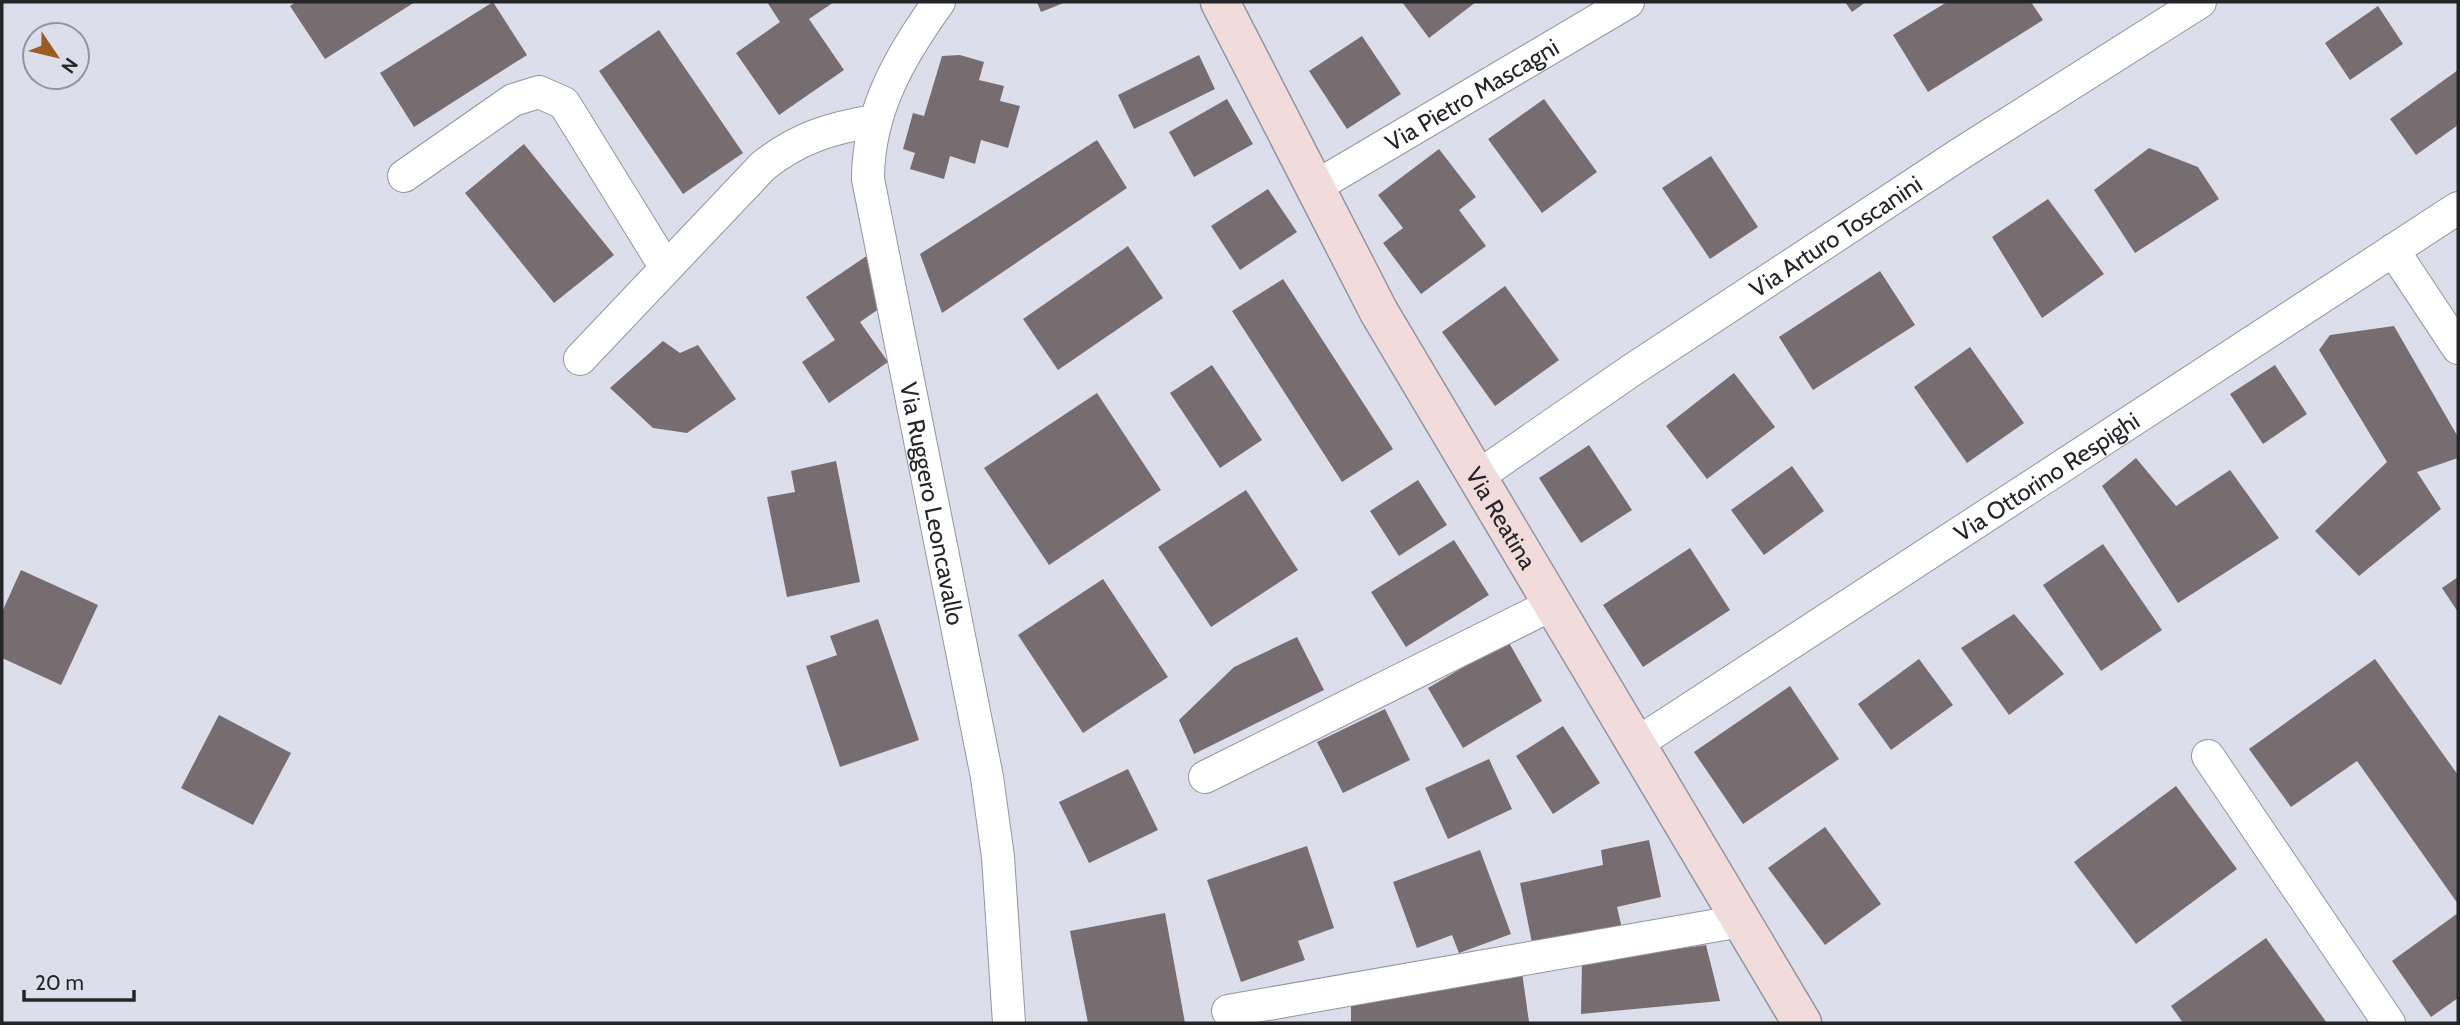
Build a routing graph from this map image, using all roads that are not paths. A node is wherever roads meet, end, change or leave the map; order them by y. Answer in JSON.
{"nodes":[{"id":1,"x":939,"y":2,"type":"edge"},
{"id":2,"x":1220,"y":2,"type":"edge"},
{"id":3,"x":1628,"y":2,"type":"edge"},
{"id":4,"x":2200,"y":2,"type":"edge"},
{"id":5,"x":874,"y":121,"type":"junction"},
{"id":6,"x":404,"y":176,"type":"dead end"},
{"id":7,"x":1315,"y":187,"type":"junction"},
{"id":8,"x":2458,"y":208,"type":"edge"},
{"id":9,"x":2393,"y":250,"type":"junction"},
{"id":10,"x":666,"y":268,"type":"junction"},
{"id":11,"x":2458,"y":348,"type":"edge"},
{"id":12,"x":580,"y":359,"type":"dead end"},
{"id":13,"x":1477,"y":477,"type":"junction"},
{"id":14,"x":1553,"y":604,"type":"junction"},
{"id":15,"x":1636,"y":744,"type":"junction"},
{"id":16,"x":2208,"y":756,"type":"dead end"},
{"id":17,"x":1205,"y":777,"type":"dead end"},
{"id":18,"x":1741,"y":921,"type":"junction"},
{"id":19,"x":1228,"y":1011,"type":"dead end"},
{"id":20,"x":1009,"y":1023,"type":"edge"},
{"id":21,"x":1802,"y":1023,"type":"edge"},
{"id":22,"x":2389,"y":1023,"type":"edge"}],
"edges":[{"from":1,"to":5,"type":"street","name":"Via Ruggero Leoncavallo"},
{"from":2,"to":7,"type":"street","name":"Via Reatina"},
{"from":3,"to":7,"type":"street","name":"Via Pietro Mascagni"},
{"from":4,"to":13,"type":"street","name":"Via Arturo Toscanini"},
{"from":5,"to":10,"type":"street"},
{"from":5,"to":20,"type":"street","name":"Via Ruggero Leoncavallo"},
{"from":6,"to":10,"type":"street"},
{"from":7,"to":13,"type":"street","name":"Via Reatina"},
{"from":8,"to":9,"type":"street","name":"Via Ottorino Respighi"},
{"from":9,"to":11,"type":"street"},
{"from":9,"to":15,"type":"street","name":"Via Ottorino Respighi"},
{"from":10,"to":12,"type":"street"},
{"from":13,"to":14,"type":"street","name":"Via Reatina"},
{"from":14,"to":15,"type":"street","name":"Via Reatina"},
{"from":14,"to":17,"type":"street"},
{"from":15,"to":18,"type":"street","name":"Via Reatina"},
{"from":16,"to":22,"type":"street"},
{"from":18,"to":19,"type":"street"},
{"from":18,"to":21,"type":"street","name":"Via Reatina"}]}
